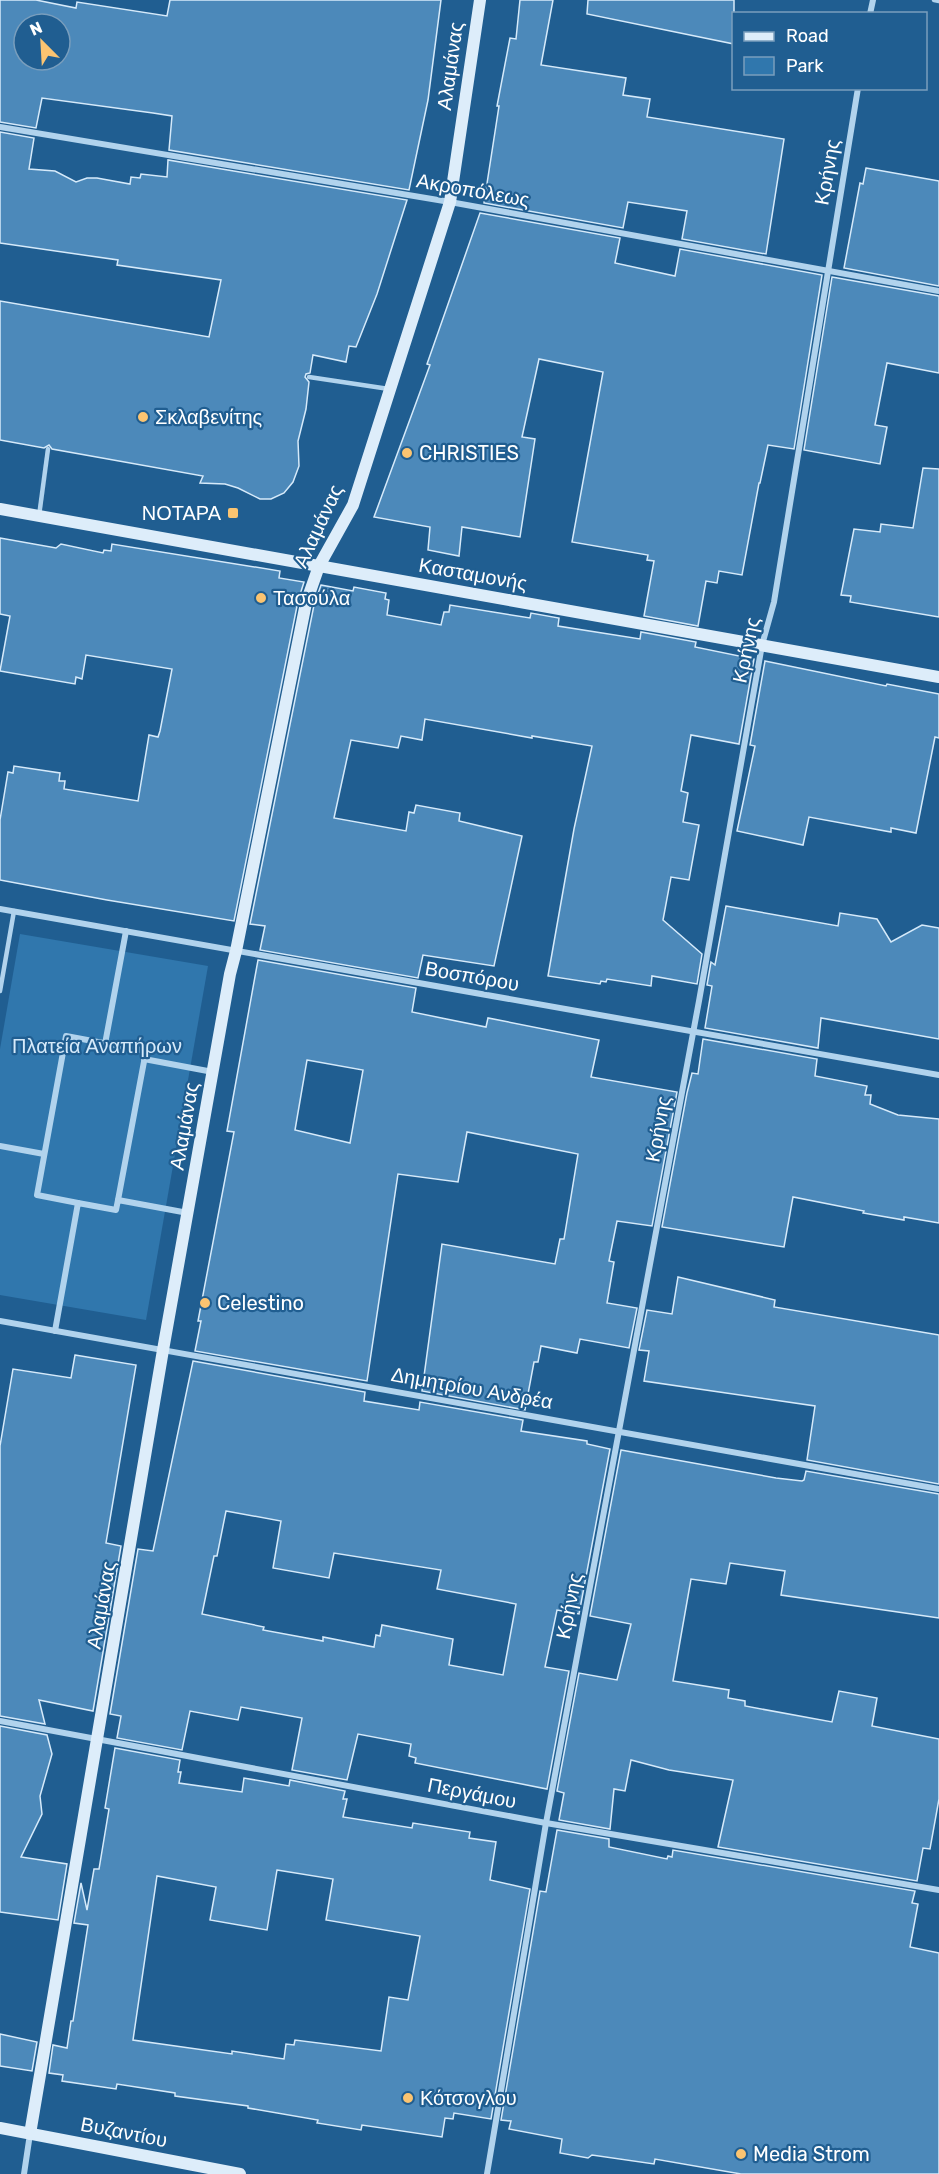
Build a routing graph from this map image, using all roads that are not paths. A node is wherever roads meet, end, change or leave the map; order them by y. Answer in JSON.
{"nodes":[{"id":1,"x":480,"y":0,"type":"edge"},
{"id":2,"x":934,"y":0,"type":"edge"},
{"id":3,"x":939,"y":1,"type":"edge"},
{"id":4,"x":858,"y":90,"type":"edge"},
{"id":5,"x":0,"y":126,"type":"edge"},
{"id":6,"x":450,"y":202,"type":"junction"},
{"id":7,"x":827,"y":271,"type":"junction"},
{"id":8,"x":939,"y":291,"type":"edge"},
{"id":9,"x":309,"y":378,"type":"dead end"},
{"id":10,"x":389,"y":389,"type":"junction"},
{"id":11,"x":48,"y":448,"type":"dead end"},
{"id":12,"x":0,"y":509,"type":"edge"},
{"id":13,"x":39,"y":516,"type":"junction"},
{"id":14,"x":319,"y":566,"type":"junction"},
{"id":15,"x":762,"y":645,"type":"junction"},
{"id":16,"x":939,"y":677,"type":"edge"},
{"id":17,"x":0,"y":909,"type":"edge"},
{"id":18,"x":14,"y":911,"type":"junction"},
{"id":19,"x":126,"y":931,"type":"junction"},
{"id":20,"x":236,"y":951,"type":"junction"},
{"id":21,"x":0,"y":991,"type":"edge"},
{"id":22,"x":693,"y":1032,"type":"junction"},
{"id":23,"x":105,"y":1044,"type":"junction"},
{"id":24,"x":144,"y":1059,"type":"junction"},
{"id":25,"x":213,"y":1072,"type":"junction"},
{"id":26,"x":939,"y":1075,"type":"edge"},
{"id":27,"x":0,"y":1146,"type":"edge"},
{"id":28,"x":44,"y":1154,"type":"junction"},
{"id":29,"x":118,"y":1200,"type":"junction"},
{"id":30,"x":78,"y":1203,"type":"junction"},
{"id":31,"x":189,"y":1213,"type":"junction"},
{"id":32,"x":0,"y":1321,"type":"edge"},
{"id":33,"x":55,"y":1331,"type":"junction"},
{"id":34,"x":163,"y":1350,"type":"junction"},
{"id":35,"x":619,"y":1431,"type":"junction"},
{"id":36,"x":939,"y":1489,"type":"edge"},
{"id":37,"x":0,"y":1721,"type":"edge"},
{"id":38,"x":98,"y":1738,"type":"junction"},
{"id":39,"x":546,"y":1823,"type":"junction"},
{"id":40,"x":939,"y":1890,"type":"edge"},
{"id":41,"x":0,"y":2128,"type":"edge"},
{"id":42,"x":30,"y":2134,"type":"junction"},
{"id":43,"x":24,"y":2174,"type":"edge"},
{"id":44,"x":240,"y":2174,"type":"edge"},
{"id":45,"x":487,"y":2174,"type":"edge"}],
"edges":[{"from":1,"to":6,"type":"street","name":"Αλαμάνας"},
{"from":2,"to":3,"type":"lane"},
{"from":4,"to":7,"type":"street","name":"Κρήνης"},
{"from":5,"to":6,"type":"street","name":"Ακροπόλεως"},
{"from":6,"to":7,"type":"street","name":"Ακροπόλεως"},
{"from":6,"to":10,"type":"street","name":"Αλαμάνας"},
{"from":7,"to":8,"type":"street","name":"Ακροπόλεως"},
{"from":7,"to":15,"type":"street","name":"Κρήνης"},
{"from":9,"to":10,"type":"lane"},
{"from":10,"to":14,"type":"street","name":"Αλαμάνας"},
{"from":11,"to":13,"type":"lane"},
{"from":12,"to":13,"type":"street","name":"Κασταμονής"},
{"from":13,"to":14,"type":"street","name":"Κασταμονής"},
{"from":14,"to":15,"type":"street","name":"Κασταμονής"},
{"from":14,"to":20,"type":"street","name":"Αλαμάνας"},
{"from":15,"to":16,"type":"street","name":"Κασταμονής"},
{"from":15,"to":22,"type":"street","name":"Κρήνης"},
{"from":17,"to":18,"type":"street","name":"Βοσπόρου"},
{"from":18,"to":19,"type":"street","name":"Βοσπόρου"},
{"from":18,"to":21,"type":"lane"},
{"from":19,"to":20,"type":"street","name":"Βοσπόρου"},
{"from":19,"to":23,"type":"street"},
{"from":20,"to":22,"type":"street","name":"Βοσπόρου"},
{"from":20,"to":25,"type":"street","name":"Αλαμάνας"},
{"from":22,"to":26,"type":"street","name":"Βοσπόρου"},
{"from":22,"to":35,"type":"street","name":"Κρήνης"},
{"from":23,"to":24,"type":"street"},
{"from":23,"to":28,"type":"street"},
{"from":24,"to":25,"type":"street"},
{"from":24,"to":29,"type":"street"},
{"from":25,"to":31,"type":"street","name":"Αλαμάνας"},
{"from":27,"to":28,"type":"street"},
{"from":28,"to":30,"type":"street"},
{"from":29,"to":30,"type":"street"},
{"from":29,"to":31,"type":"street"},
{"from":30,"to":33,"type":"street"},
{"from":31,"to":34,"type":"street","name":"Αλαμάνας"},
{"from":32,"to":33,"type":"street","name":"Δημητρίου Ανδρέα"},
{"from":33,"to":34,"type":"street","name":"Δημητρίου Ανδρέα"},
{"from":34,"to":35,"type":"street","name":"Δημητρίου Ανδρέα"},
{"from":34,"to":38,"type":"street","name":"Αλαμάνας"},
{"from":35,"to":36,"type":"street","name":"Δημητρίου Ανδρέα"},
{"from":35,"to":39,"type":"street","name":"Κρήνης"},
{"from":37,"to":38,"type":"street","name":"Περγάμου"},
{"from":38,"to":39,"type":"street","name":"Περγάμου"},
{"from":38,"to":42,"type":"street","name":"Αλαμάνας"},
{"from":39,"to":40,"type":"street","name":"Περγάμου"},
{"from":39,"to":45,"type":"street","name":"Κρήνης"},
{"from":41,"to":42,"type":"street","name":"Βυζαντίου"},
{"from":42,"to":43,"type":"street","name":"Αλαμάνας"},
{"from":42,"to":44,"type":"street","name":"Βυζαντίου"}]}
